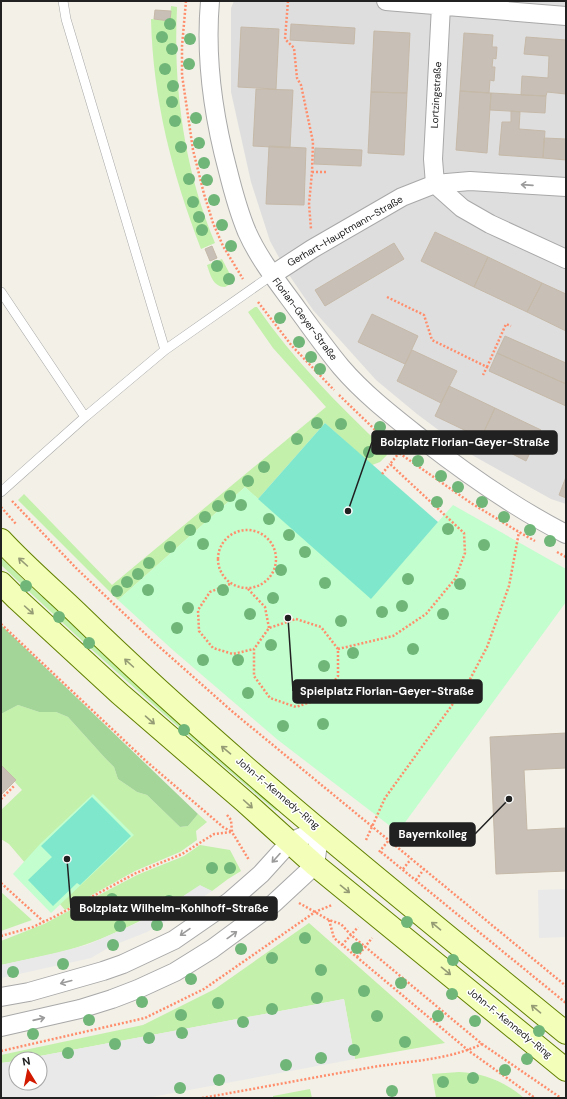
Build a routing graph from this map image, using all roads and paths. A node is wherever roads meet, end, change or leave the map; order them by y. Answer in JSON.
{"nodes":[{"id":1,"x":63,"y":1,"type":"edge"},
{"id":2,"x":210,"y":1,"type":"edge"},
{"id":3,"x":288,"y":1,"type":"edge"},
{"id":4,"x":386,"y":1,"type":"edge"},
{"id":5,"x":441,"y":6,"type":"junction"},
{"id":6,"x":566,"y":16,"type":"edge"},
{"id":7,"x":312,"y":172,"type":"junction"},
{"id":8,"x":327,"y":172,"type":"dead end"},
{"id":9,"x":435,"y":184,"type":"junction"},
{"id":10,"x":566,"y":187,"type":"edge"},
{"id":11,"x":312,"y":249,"type":"junction"},
{"id":12,"x":566,"y":259,"type":"edge"},
{"id":13,"x":272,"y":275,"type":"junction"},
{"id":14,"x":1,"y":292,"type":"edge"},
{"id":15,"x":387,"y":297,"type":"dead end"},
{"id":16,"x":511,"y":326,"type":"dead end"},
{"id":17,"x":165,"y":350,"type":"junction"},
{"id":18,"x":487,"y":367,"type":"junction"},
{"id":19,"x":483,"y":375,"type":"dead end"},
{"id":20,"x":85,"y":417,"type":"junction"},
{"id":21,"x":399,"y":453,"type":"dead end"},
{"id":22,"x":390,"y":464,"type":"junction"},
{"id":23,"x":382,"y":474,"type":"dead end"},
{"id":24,"x":2,"y":492,"type":"edge"},
{"id":25,"x":1,"y":507,"type":"edge"},
{"id":26,"x":18,"y":526,"type":"dead end"},
{"id":27,"x":519,"y":532,"type":"dead end"},
{"id":28,"x":566,"y":534,"type":"edge"},
{"id":29,"x":1,"y":540,"type":"edge"},
{"id":30,"x":1,"y":583,"type":"edge"},
{"id":31,"x":230,"y":584,"type":"junction"},
{"id":32,"x":248,"y":588,"type":"junction"},
{"id":33,"x":1,"y":624,"type":"edge"},
{"id":34,"x":269,"y":628,"type":"junction"},
{"id":35,"x":338,"y":649,"type":"junction"},
{"id":36,"x":254,"y":650,"type":"junction"},
{"id":37,"x":15,"y":786,"type":"dead end"},
{"id":38,"x":1,"y":799,"type":"edge"},
{"id":39,"x":372,"y":827,"type":"junction"},
{"id":40,"x":320,"y":829,"type":"junction"},
{"id":41,"x":361,"y":835,"type":"dead end"},
{"id":42,"x":366,"y":840,"type":"junction"},
{"id":43,"x":389,"y":840,"type":"junction"},
{"id":44,"x":290,"y":842,"type":"junction"},
{"id":45,"x":371,"y":844,"type":"dead end"},
{"id":46,"x":375,"y":847,"type":"dead end"},
{"id":47,"x":380,"y":851,"type":"junction"},
{"id":48,"x":412,"y":859,"type":"junction"},
{"id":49,"x":315,"y":864,"type":"junction"},
{"id":50,"x":403,"y":869,"type":"junction"},
{"id":51,"x":424,"y":869,"type":"junction"},
{"id":52,"x":400,"y":874,"type":"dead end"},
{"id":53,"x":416,"y":880,"type":"junction"},
{"id":54,"x":1,"y":883,"type":"edge"},
{"id":55,"x":412,"y":885,"type":"dead end"},
{"id":56,"x":44,"y":922,"type":"junction"},
{"id":57,"x":360,"y":924,"type":"dead end"},
{"id":58,"x":351,"y":935,"type":"junction"},
{"id":59,"x":1,"y":936,"type":"edge"},
{"id":60,"x":373,"y":936,"type":"dead end"},
{"id":61,"x":342,"y":945,"type":"junction"},
{"id":62,"x":365,"y":947,"type":"junction"},
{"id":63,"x":357,"y":957,"type":"junction"},
{"id":64,"x":566,"y":986,"type":"edge"},
{"id":65,"x":1,"y":997,"type":"edge"},
{"id":66,"x":566,"y":1003,"type":"edge"},
{"id":67,"x":1,"y":1027,"type":"edge"},
{"id":68,"x":566,"y":1033,"type":"edge"},
{"id":69,"x":482,"y":1044,"type":"junction"},
{"id":70,"x":469,"y":1050,"type":"junction"},
{"id":71,"x":566,"y":1070,"type":"edge"},
{"id":72,"x":202,"y":1098,"type":"edge"},
{"id":73,"x":534,"y":1098,"type":"edge"},
{"id":74,"x":561,"y":1098,"type":"edge"}],
"edges":[{"from":1,"to":17,"type":"lane"},
{"from":2,"to":13,"type":"street","name":"Florian-Geyer-Straße"},
{"from":3,"to":7,"type":"path"},
{"from":4,"to":5,"type":"street"},
{"from":5,"to":6,"type":"street"},
{"from":5,"to":9,"type":"street","name":"Lortzingstraße"},
{"from":7,"to":8,"type":"path"},
{"from":7,"to":11,"type":"path"},
{"from":10,"to":9,"type":"street","name":"Gerhart-Hauptmann-Straße","one_way":true},
{"from":9,"to":11,"type":"street","name":"Gerhart-Hauptmann-Straße"},
{"from":9,"to":12,"type":"street"},
{"from":11,"to":13,"type":"street","name":"Gerhart-Hauptmann-Straße"},
{"from":13,"to":17,"type":"lane"},
{"from":13,"to":28,"type":"street","name":"Florian-Geyer-Straße"},
{"from":14,"to":20,"type":"lane"},
{"from":15,"to":18,"type":"path"},
{"from":16,"to":18,"type":"path"},
{"from":17,"to":20,"type":"lane"},
{"from":18,"to":19,"type":"path"},
{"from":20,"to":24,"type":"lane"},
{"from":21,"to":22,"type":"path"},
{"from":22,"to":23,"type":"path"},
{"from":22,"to":35,"type":"path"},
{"from":24,"to":39,"type":"path"},
{"from":25,"to":26,"type":"path"},
{"from":27,"to":39,"type":"path"},
{"from":40,"to":29,"type":"main road","name":"John-F.-Kennedy-Ring","one_way":true},
{"from":30,"to":44,"type":"main road","name":"John-F.-Kennedy-Ring","one_way":true},
{"from":31,"to":32,"type":"path"},
{"from":31,"to":32,"type":"path"},
{"from":31,"to":36,"type":"path"},
{"from":32,"to":34,"type":"path"},
{"from":33,"to":56,"type":"path"},
{"from":34,"to":35,"type":"path"},
{"from":34,"to":36,"type":"path"},
{"from":35,"to":36,"type":"path"},
{"from":37,"to":38,"type":"path"},
{"from":39,"to":42,"type":"path"},
{"from":39,"to":43,"type":"path"},
{"from":40,"to":44,"type":"street"},
{"from":40,"to":49,"type":"street"},
{"from":68,"to":40,"type":"main road","name":"John-F.-Kennedy-Ring","one_way":true},
{"from":41,"to":42,"type":"path"},
{"from":42,"to":45,"type":"path"},
{"from":43,"to":47,"type":"path"},
{"from":43,"to":48,"type":"path"},
{"from":44,"to":49,"type":"main road","name":"John-F.-Kennedy-Ring"},
{"from":44,"to":65,"type":"street","one_way":true},
{"from":46,"to":47,"type":"path"},
{"from":47,"to":50,"type":"path"},
{"from":48,"to":50,"type":"path"},
{"from":48,"to":51,"type":"path"},
{"from":67,"to":49,"type":"street","one_way":true},
{"from":49,"to":71,"type":"main road","name":"John-F.-Kennedy-Ring","one_way":true},
{"from":50,"to":52,"type":"path"},
{"from":50,"to":53,"type":"path"},
{"from":51,"to":53,"type":"path"},
{"from":51,"to":64,"type":"path"},
{"from":53,"to":55,"type":"path"},
{"from":53,"to":66,"type":"path"},
{"from":54,"to":56,"type":"path"},
{"from":56,"to":59,"type":"path"},
{"from":57,"to":58,"type":"path"},
{"from":58,"to":61,"type":"path"},
{"from":58,"to":61,"type":"path"},
{"from":58,"to":62,"type":"path"},
{"from":60,"to":62,"type":"path"},
{"from":61,"to":63,"type":"path"},
{"from":62,"to":63,"type":"path"},
{"from":62,"to":69,"type":"path"},
{"from":63,"to":70,"type":"path"},
{"from":69,"to":70,"type":"path"},
{"from":69,"to":74,"type":"path"},
{"from":70,"to":72,"type":"path"},
{"from":70,"to":73,"type":"path"}]}
